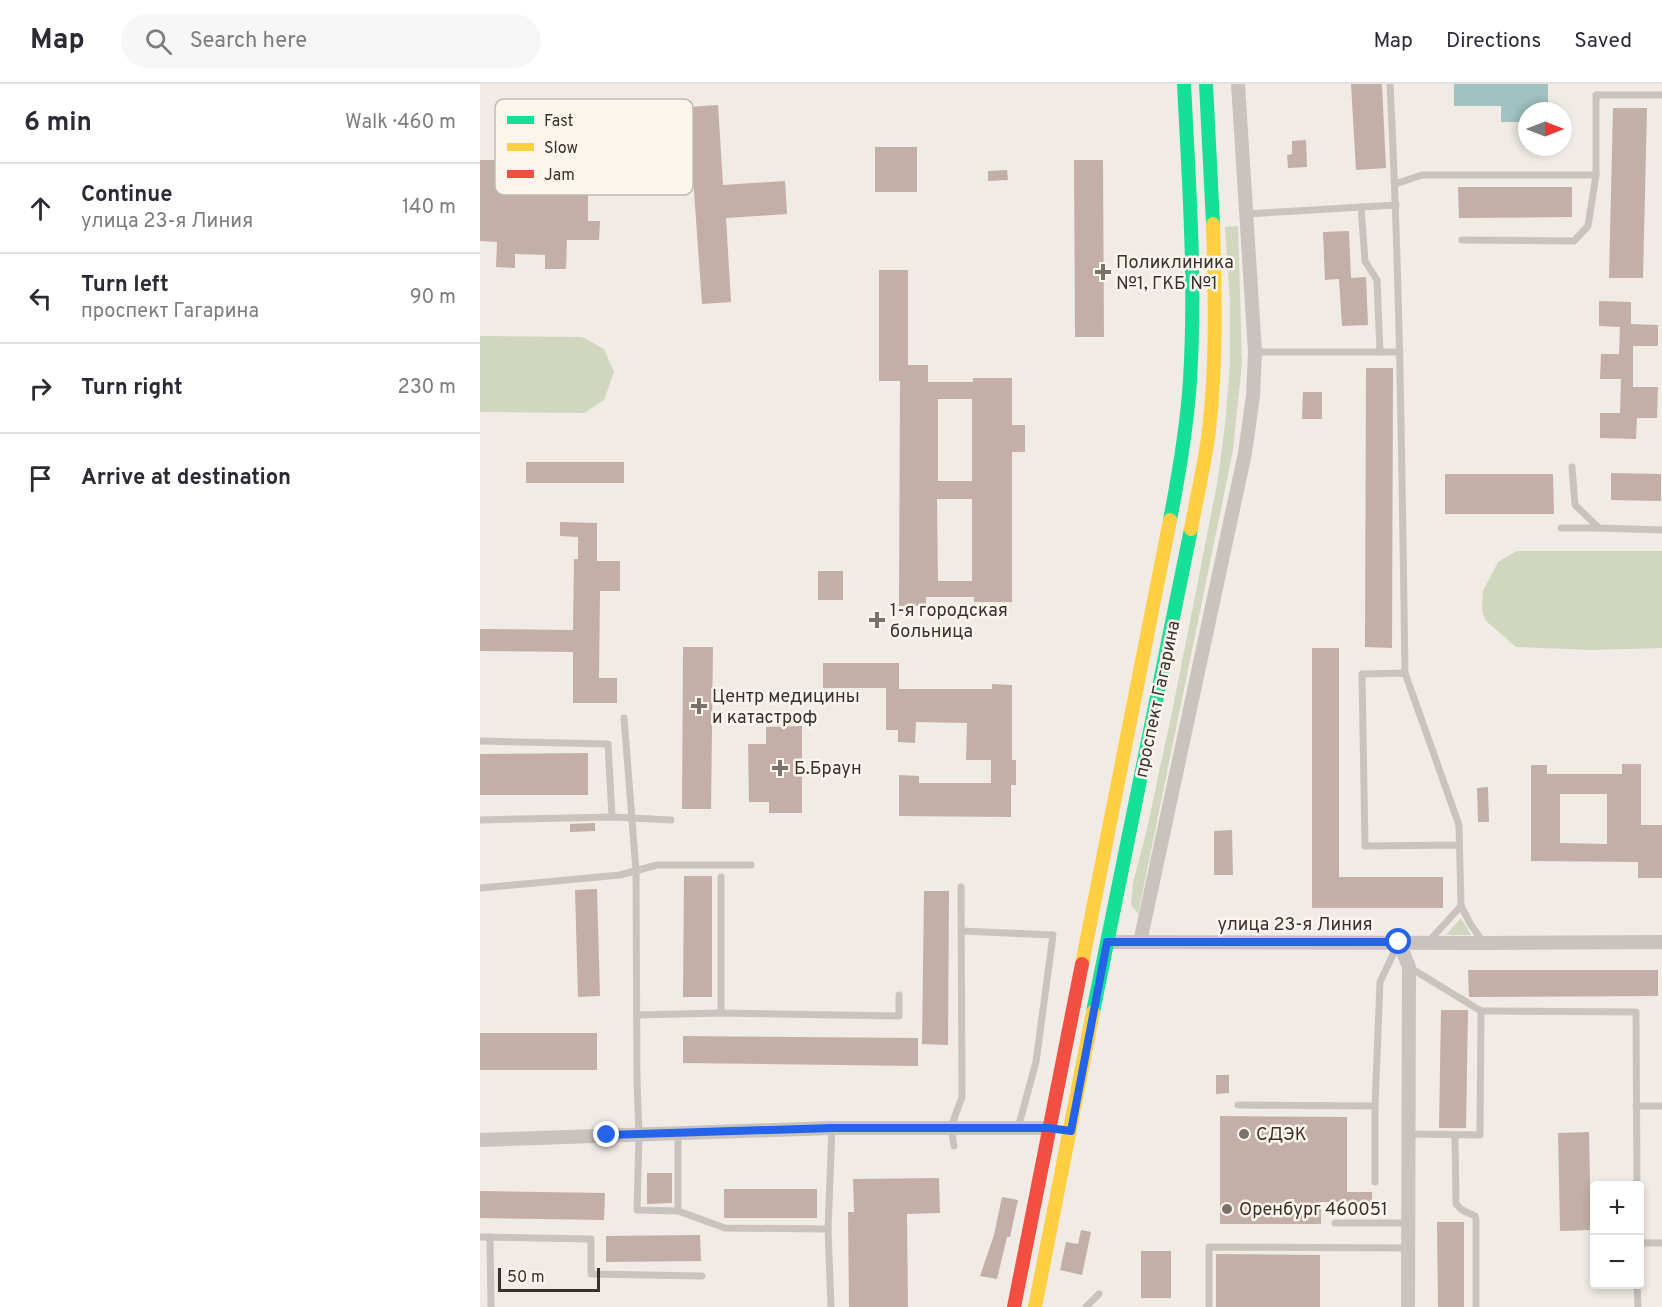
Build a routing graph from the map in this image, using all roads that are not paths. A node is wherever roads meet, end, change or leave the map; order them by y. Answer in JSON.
{"nodes":[{"id":1,"x":1184,"y":84,"type":"edge"},
{"id":2,"x":1206,"y":84,"type":"edge"},
{"id":3,"x":1238,"y":84,"type":"edge"},
{"id":4,"x":1390,"y":84,"type":"edge"},
{"id":5,"x":1662,"y":95,"type":"edge"},
{"id":6,"x":1596,"y":175,"type":"junction"},
{"id":7,"x":1395,"y":184,"type":"junction"},
{"id":8,"x":1396,"y":205,"type":"junction"},
{"id":9,"x":1361,"y":207,"type":"junction"},
{"id":10,"x":1246,"y":214,"type":"junction"},
{"id":11,"x":1462,"y":240,"type":"dead end"},
{"id":12,"x":1255,"y":352,"type":"junction"},
{"id":13,"x":1380,"y":352,"type":"junction"},
{"id":14,"x":1400,"y":352,"type":"junction"},
{"id":15,"x":1572,"y":467,"type":"dead end"},
{"id":16,"x":1561,"y":528,"type":"dead end"},
{"id":17,"x":1599,"y":528,"type":"junction"},
{"id":18,"x":1662,"y":530,"type":"edge"},
{"id":19,"x":1405,"y":673,"type":"junction"},
{"id":20,"x":624,"y":718,"type":"dead end"},
{"id":21,"x":480,"y":741,"type":"edge"},
{"id":22,"x":612,"y":816,"type":"junction"},
{"id":23,"x":631,"y":817,"type":"junction"},
{"id":24,"x":480,"y":820,"type":"edge"},
{"id":25,"x":671,"y":820,"type":"dead end"},
{"id":26,"x":1459,"y":845,"type":"junction"},
{"id":27,"x":751,"y":865,"type":"dead end"},
{"id":28,"x":636,"y":871,"type":"junction"},
{"id":29,"x":722,"y":878,"type":"dead end"},
{"id":30,"x":961,"y":887,"type":"dead end"},
{"id":31,"x":480,"y":888,"type":"edge"},
{"id":32,"x":1461,"y":906,"type":"junction"},
{"id":33,"x":962,"y":930,"type":"junction"},
{"id":34,"x":1107,"y":942,"type":"junction"},
{"id":35,"x":1140,"y":942,"type":"junction"},
{"id":36,"x":1399,"y":942,"type":"junction"},
{"id":37,"x":1428,"y":942,"type":"junction"},
{"id":38,"x":1662,"y":942,"type":"edge"},
{"id":39,"x":1484,"y":943,"type":"junction"},
{"id":40,"x":1409,"y":967,"type":"junction"},
{"id":41,"x":899,"y":995,"type":"dead end"},
{"id":42,"x":1481,"y":1011,"type":"junction"},
{"id":43,"x":722,"y":1013,"type":"junction"},
{"id":44,"x":637,"y":1015,"type":"junction"},
{"id":45,"x":1238,"y":1105,"type":"dead end"},
{"id":46,"x":1375,"y":1106,"type":"junction"},
{"id":47,"x":1636,"y":1106,"type":"junction"},
{"id":48,"x":1662,"y":1106,"type":"edge"},
{"id":49,"x":951,"y":1127,"type":"junction"},
{"id":50,"x":832,"y":1128,"type":"junction"},
{"id":51,"x":1018,"y":1128,"type":"junction"},
{"id":52,"x":1049,"y":1128,"type":"junction"},
{"id":53,"x":1071,"y":1131,"type":"junction"},
{"id":54,"x":678,"y":1133,"type":"junction"},
{"id":55,"x":1408,"y":1134,"type":"junction"},
{"id":56,"x":639,"y":1135,"type":"junction"},
{"id":57,"x":1455,"y":1135,"type":"junction"},
{"id":58,"x":480,"y":1140,"type":"edge"},
{"id":59,"x":954,"y":1146,"type":"dead end"},
{"id":60,"x":1636,"y":1181,"type":"edge"},
{"id":61,"x":1375,"y":1182,"type":"dead end"},
{"id":62,"x":678,"y":1211,"type":"junction"},
{"id":63,"x":1335,"y":1223,"type":"dead end"},
{"id":64,"x":1407,"y":1223,"type":"junction"},
{"id":65,"x":828,"y":1229,"type":"junction"},
{"id":66,"x":480,"y":1237,"type":"edge"},
{"id":67,"x":490,"y":1237,"type":"junction"},
{"id":68,"x":1644,"y":1243,"type":"edge"},
{"id":69,"x":1662,"y":1243,"type":"edge"},
{"id":70,"x":1408,"y":1248,"type":"junction"},
{"id":71,"x":702,"y":1276,"type":"dead end"},
{"id":72,"x":1637,"y":1289,"type":"edge"},
{"id":73,"x":1099,"y":1294,"type":"dead end"},
{"id":74,"x":491,"y":1307,"type":"edge"},
{"id":75,"x":831,"y":1307,"type":"edge"},
{"id":76,"x":1014,"y":1307,"type":"edge"},
{"id":77,"x":1035,"y":1307,"type":"edge"},
{"id":78,"x":1086,"y":1307,"type":"edge"},
{"id":79,"x":1209,"y":1307,"type":"edge"},
{"id":80,"x":1408,"y":1307,"type":"edge"},
{"id":81,"x":1476,"y":1307,"type":"edge"},
{"id":82,"x":1638,"y":1307,"type":"edge"}],
"edges":[{"from":1,"to":52,"type":"main road","name":"проспект Гагарина"},
{"from":2,"to":34,"type":"main road","name":"проспект Гагарина"},
{"from":3,"to":10,"type":"street"},
{"from":4,"to":7,"type":"lane"},
{"from":5,"to":6,"type":"lane"},
{"from":6,"to":7,"type":"lane"},
{"from":6,"to":11,"type":"lane"},
{"from":7,"to":8,"type":"lane"},
{"from":8,"to":9,"type":"lane"},
{"from":8,"to":14,"type":"lane"},
{"from":9,"to":10,"type":"lane"},
{"from":9,"to":13,"type":"lane"},
{"from":10,"to":12,"type":"street"},
{"from":12,"to":13,"type":"lane"},
{"from":12,"to":35,"type":"street"},
{"from":13,"to":14,"type":"lane"},
{"from":14,"to":19,"type":"lane"},
{"from":15,"to":17,"type":"lane"},
{"from":16,"to":17,"type":"lane"},
{"from":17,"to":18,"type":"lane"},
{"from":19,"to":26,"type":"lane"},
{"from":19,"to":26,"type":"lane"},
{"from":20,"to":23,"type":"lane"},
{"from":21,"to":22,"type":"lane"},
{"from":22,"to":23,"type":"lane"},
{"from":22,"to":24,"type":"lane"},
{"from":23,"to":25,"type":"lane"},
{"from":23,"to":28,"type":"lane"},
{"from":26,"to":32,"type":"lane"},
{"from":27,"to":28,"type":"lane"},
{"from":28,"to":31,"type":"lane"},
{"from":28,"to":44,"type":"lane"},
{"from":29,"to":43,"type":"lane"},
{"from":30,"to":33,"type":"lane"},
{"from":32,"to":37,"type":"lane"},
{"from":32,"to":39,"type":"lane"},
{"from":33,"to":49,"type":"lane"},
{"from":33,"to":51,"type":"lane"},
{"from":34,"to":35,"type":"street","name":"улица 23-я Линия"},
{"from":34,"to":53,"type":"main road","name":"проспект Гагарина"},
{"from":35,"to":36,"type":"street","name":"улица 23-я Линия"},
{"from":36,"to":37,"type":"street","name":"улица 23-я Линия"},
{"from":36,"to":40,"type":"street"},
{"from":36,"to":46,"type":"lane"},
{"from":37,"to":39,"type":"street","name":"улица 23-я Линия"},
{"from":38,"to":39,"type":"street","name":"улица 23-я Линия"},
{"from":40,"to":42,"type":"lane"},
{"from":40,"to":55,"type":"street"},
{"from":41,"to":43,"type":"lane"},
{"from":42,"to":47,"type":"lane"},
{"from":42,"to":57,"type":"lane"},
{"from":43,"to":44,"type":"lane"},
{"from":44,"to":56,"type":"lane"},
{"from":45,"to":46,"type":"lane"},
{"from":46,"to":61,"type":"lane"},
{"from":47,"to":48,"type":"lane"},
{"from":47,"to":60,"type":"lane"},
{"from":49,"to":50,"type":"street"},
{"from":49,"to":51,"type":"street"},
{"from":49,"to":59,"type":"lane"},
{"from":50,"to":54,"type":"street"},
{"from":50,"to":65,"type":"lane"},
{"from":51,"to":52,"type":"street"},
{"from":52,"to":53,"type":"main road"},
{"from":52,"to":76,"type":"main road","name":"проспект Гагарина"},
{"from":53,"to":77,"type":"main road","name":"проспект Гагарина"},
{"from":54,"to":56,"type":"street"},
{"from":54,"to":62,"type":"lane"},
{"from":55,"to":57,"type":"lane"},
{"from":55,"to":64,"type":"street"},
{"from":56,"to":58,"type":"street"},
{"from":56,"to":62,"type":"lane"},
{"from":57,"to":81,"type":"lane"},
{"from":62,"to":65,"type":"lane"},
{"from":63,"to":64,"type":"lane"},
{"from":64,"to":70,"type":"street"},
{"from":65,"to":75,"type":"lane"},
{"from":66,"to":67,"type":"lane"},
{"from":67,"to":71,"type":"lane"},
{"from":67,"to":74,"type":"lane"},
{"from":68,"to":69,"type":"lane"},
{"from":70,"to":79,"type":"lane"},
{"from":70,"to":80,"type":"street"},
{"from":72,"to":82,"type":"lane"},
{"from":73,"to":78,"type":"lane"}]}
